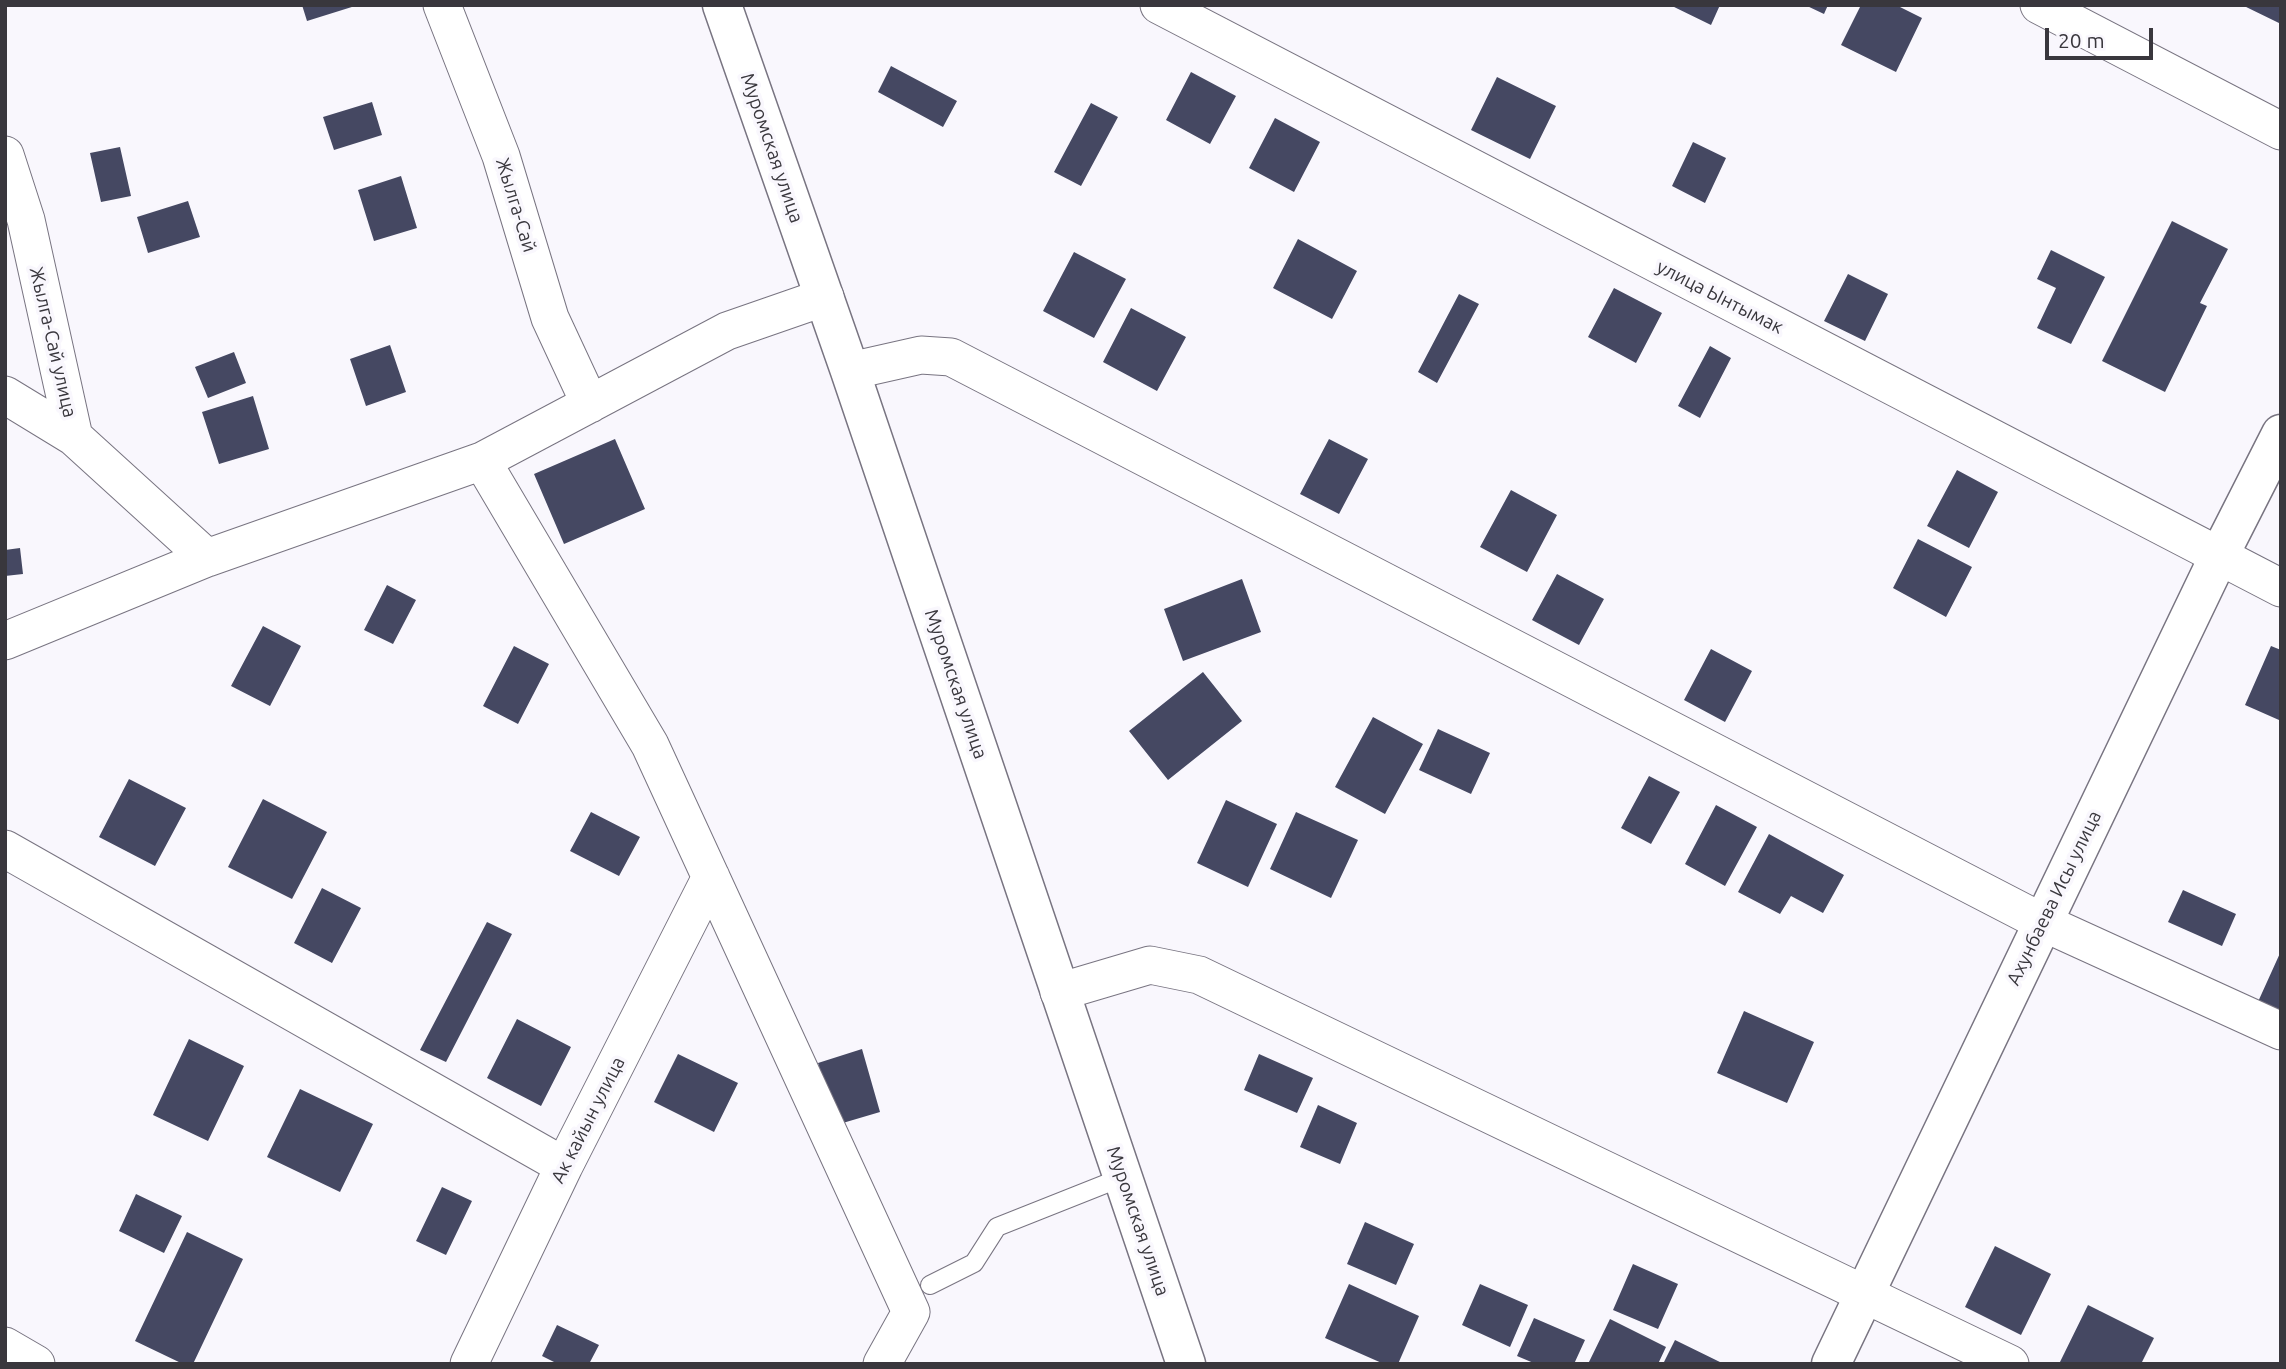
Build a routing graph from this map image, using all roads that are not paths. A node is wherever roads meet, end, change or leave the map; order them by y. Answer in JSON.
{"nodes":[{"id":1,"x":442,"y":5,"type":"edge"},
{"id":2,"x":722,"y":5,"type":"edge"},
{"id":3,"x":1159,"y":5,"type":"edge"},
{"id":4,"x":2039,"y":5,"type":"edge"},
{"id":5,"x":2281,"y":131,"type":"edge"},
{"id":6,"x":5,"y":155,"type":"edge"},
{"id":7,"x":825,"y":297,"type":"junction"},
{"id":8,"x":850,"y":371,"type":"junction"},
{"id":9,"x":5,"y":395,"type":"edge"},
{"id":10,"x":590,"y":404,"type":"junction"},
{"id":11,"x":2281,"y":434,"type":"edge"},
{"id":12,"x":74,"y":437,"type":"junction"},
{"id":13,"x":482,"y":461,"type":"junction"},
{"id":14,"x":2219,"y":556,"type":"junction"},
{"id":15,"x":207,"y":558,"type":"junction"},
{"id":16,"x":2281,"y":588,"type":"edge"},
{"id":17,"x":5,"y":641,"type":"edge"},
{"id":18,"x":5,"y":849,"type":"edge"},
{"id":19,"x":711,"y":877,"type":"junction"},
{"id":20,"x":2042,"y":922,"type":"junction"},
{"id":21,"x":1059,"y":992,"type":"junction"},
{"id":22,"x":2281,"y":1031,"type":"edge"},
{"id":23,"x":564,"y":1166,"type":"junction"},
{"id":24,"x":1123,"y":1177,"type":"junction"},
{"id":25,"x":912,"y":1293,"type":"junction"},
{"id":26,"x":1864,"y":1294,"type":"junction"},
{"id":27,"x":5,"y":1346,"type":"edge"},
{"id":28,"x":36,"y":1364,"type":"edge"},
{"id":29,"x":469,"y":1364,"type":"edge"},
{"id":30,"x":882,"y":1364,"type":"edge"},
{"id":31,"x":1186,"y":1364,"type":"edge"},
{"id":32,"x":1831,"y":1364,"type":"edge"},
{"id":33,"x":2010,"y":1364,"type":"edge"}],
"edges":[{"from":1,"to":10,"type":"street","name":"Жылга-Сай"},
{"from":2,"to":7,"type":"street","name":"Муромская улица"},
{"from":3,"to":14,"type":"street","name":"улица Ынтымак"},
{"from":4,"to":5,"type":"street"},
{"from":6,"to":12,"type":"street","name":"Жылга-Сай улица"},
{"from":7,"to":8,"type":"street","name":"Муромская улица"},
{"from":7,"to":10,"type":"street"},
{"from":8,"to":20,"type":"street"},
{"from":8,"to":21,"type":"street","name":"Муромская улица"},
{"from":9,"to":12,"type":"street"},
{"from":10,"to":13,"type":"street"},
{"from":11,"to":14,"type":"street","name":"Ахунбаева Исы улица"},
{"from":12,"to":15,"type":"street","name":"Жылга-Сай улица"},
{"from":13,"to":15,"type":"street"},
{"from":13,"to":19,"type":"street"},
{"from":14,"to":16,"type":"street","name":"улица Ынтымак"},
{"from":14,"to":20,"type":"street","name":"Ахунбаева Исы улица"},
{"from":15,"to":17,"type":"street"},
{"from":18,"to":23,"type":"street"},
{"from":19,"to":23,"type":"street","name":"Ак кайын улица"},
{"from":19,"to":25,"type":"street"},
{"from":20,"to":22,"type":"street"},
{"from":20,"to":26,"type":"street","name":"Ахунбаева Исы улица"},
{"from":21,"to":24,"type":"street","name":"Муромская улица"},
{"from":21,"to":26,"type":"street"},
{"from":23,"to":29,"type":"street","name":"Ак кайын улица"},
{"from":24,"to":25,"type":"lane"},
{"from":24,"to":31,"type":"street","name":"Муромская улица"},
{"from":25,"to":30,"type":"street"},
{"from":26,"to":32,"type":"street","name":"Ахунбаева Исы улица"},
{"from":26,"to":33,"type":"street"},
{"from":27,"to":28,"type":"street"}]}
